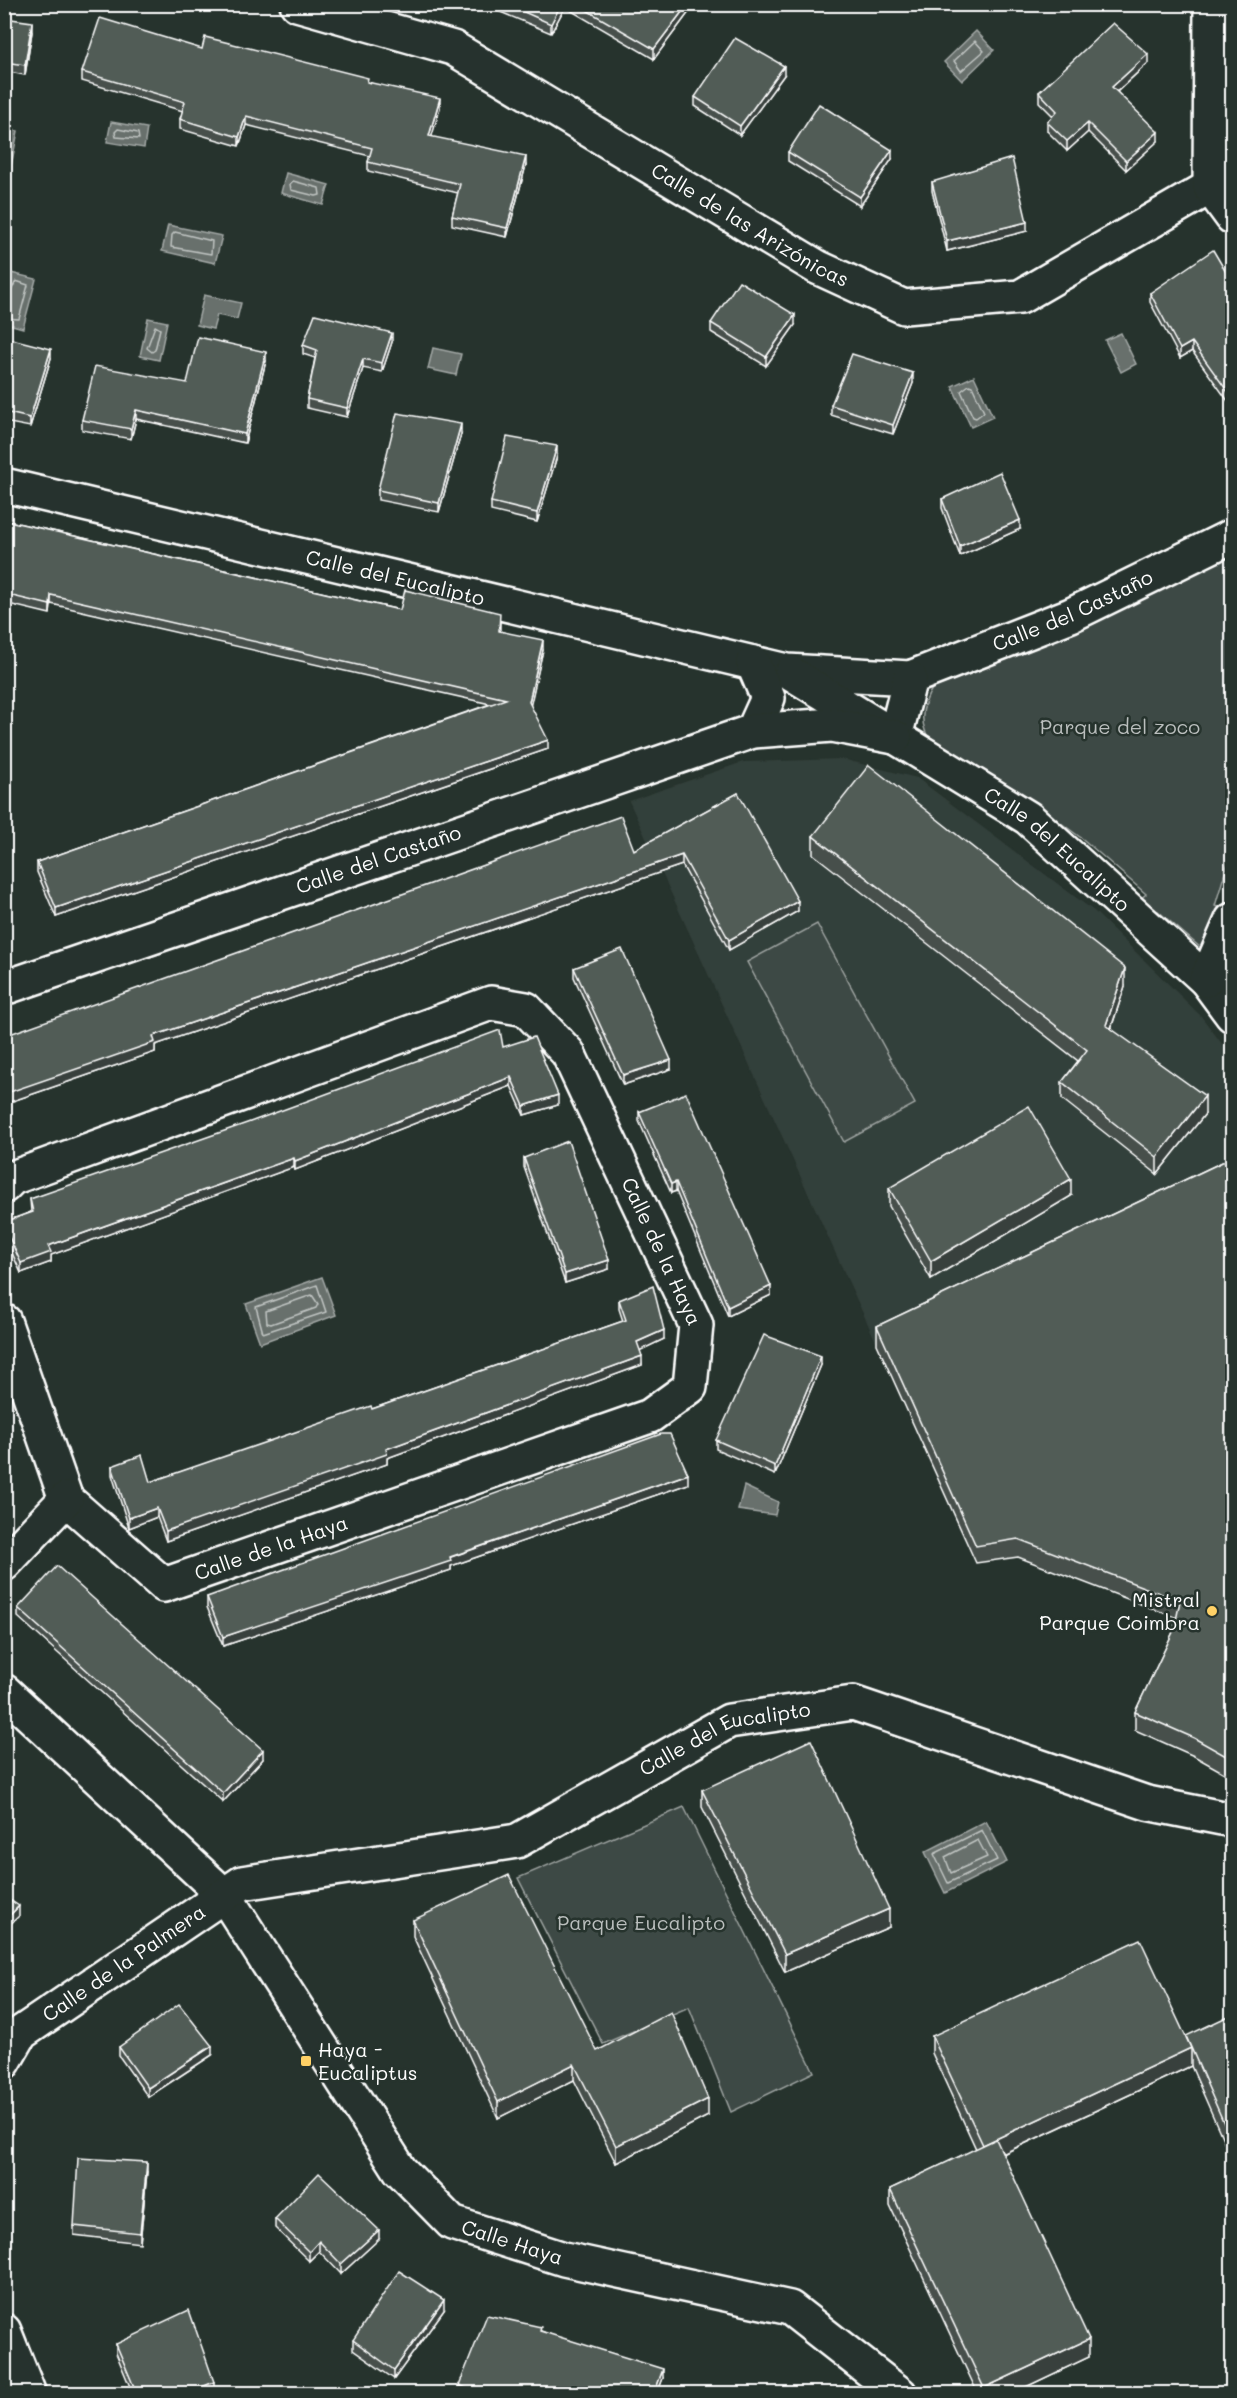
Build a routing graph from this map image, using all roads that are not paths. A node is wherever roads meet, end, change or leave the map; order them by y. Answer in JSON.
{"nodes":[{"id":1,"x":297,"y":4,"type":"edge"},
{"id":2,"x":1211,"y":4,"type":"edge"},
{"id":3,"x":1210,"y":187,"type":"junction"},
{"id":4,"x":1233,"y":217,"type":"edge"},
{"id":5,"x":4,"y":485,"type":"edge"},
{"id":6,"x":1233,"y":536,"type":"edge"},
{"id":7,"x":753,"y":663,"type":"junction"},
{"id":8,"x":787,"y":671,"type":"junction"},
{"id":9,"x":910,"y":678,"type":"junction"},
{"id":10,"x":753,"y":731,"type":"junction"},
{"id":11,"x":895,"y":737,"type":"junction"},
{"id":12,"x":1233,"y":920,"type":"edge"},
{"id":13,"x":1206,"y":980,"type":"junction"},
{"id":14,"x":4,"y":988,"type":"edge"},
{"id":15,"x":1233,"y":1015,"type":"edge"},
{"id":16,"x":4,"y":1186,"type":"edge"},
{"id":17,"x":4,"y":1321,"type":"edge"},
{"id":18,"x":66,"y":1499,"type":"junction"},
{"id":19,"x":4,"y":1564,"type":"edge"},
{"id":20,"x":4,"y":1691,"type":"edge"},
{"id":21,"x":1233,"y":1820,"type":"edge"},
{"id":22,"x":225,"y":1896,"type":"junction"},
{"id":23,"x":4,"y":2062,"type":"edge"},
{"id":24,"x":4,"y":2331,"type":"edge"},
{"id":25,"x":29,"y":2394,"type":"edge"},
{"id":26,"x":900,"y":2394,"type":"edge"}],
"edges":[{"from":1,"to":3,"type":"street","name":"Calle de las Arizónicas"},
{"from":2,"to":3,"type":"street"},
{"from":3,"to":4,"type":"street"},
{"from":5,"to":7,"type":"street","name":"Calle del Eucalipto"},
{"from":6,"to":9,"type":"street","name":"Calle del Castaño"},
{"from":7,"to":8,"type":"street","name":"Calle del Eucalipto"},
{"from":7,"to":10,"type":"street"},
{"from":8,"to":9,"type":"street","name":"Calle del Castaño"},
{"from":8,"to":11,"type":"street","name":"Calle del Eucalipto"},
{"from":9,"to":11,"type":"street"},
{"from":10,"to":11,"type":"street","name":"Calle del Castaño"},
{"from":10,"to":14,"type":"street","name":"Calle del Castaño"},
{"from":11,"to":13,"type":"street","name":"Calle del Eucalipto"},
{"from":12,"to":13,"type":"street"},
{"from":13,"to":15,"type":"street","name":"Calle del Eucalipto"},
{"from":16,"to":18,"type":"street","name":"Calle de la Haya"},
{"from":17,"to":18,"type":"street","name":"Calle de la Haya"},
{"from":18,"to":19,"type":"street"},
{"from":20,"to":22,"type":"street"},
{"from":21,"to":22,"type":"street","name":"Calle del Eucalipto"},
{"from":22,"to":23,"type":"street","name":"Calle de la Palmera"},
{"from":22,"to":26,"type":"street","name":"Calle Haya"},
{"from":24,"to":25,"type":"street"}]}
